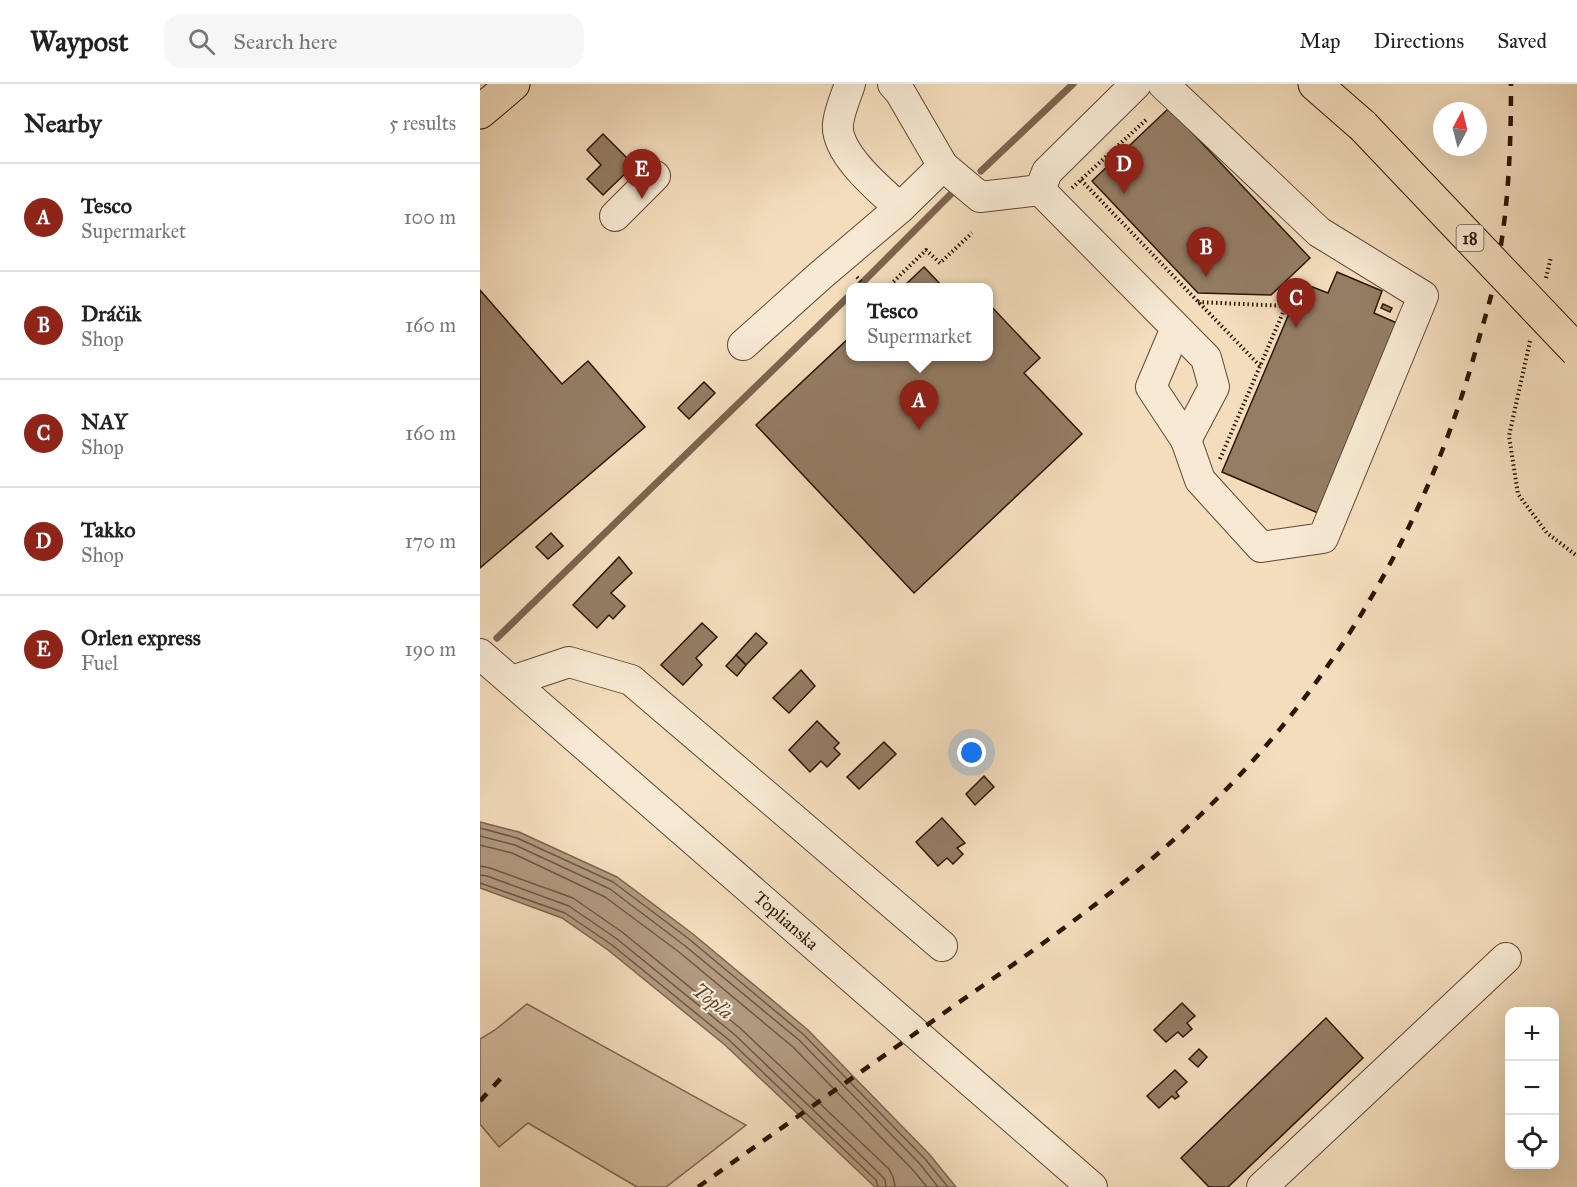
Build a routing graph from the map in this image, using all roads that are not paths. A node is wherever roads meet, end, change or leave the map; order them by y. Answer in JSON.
{"nodes":[{"id":1,"x":513,"y":84,"type":"edge"},
{"id":2,"x":849,"y":84,"type":"edge"},
{"id":3,"x":1136,"y":84,"type":"edge"},
{"id":4,"x":1163,"y":84,"type":"edge"},
{"id":5,"x":1315,"y":84,"type":"edge"},
{"id":6,"x":898,"y":87,"type":"edge"},
{"id":7,"x":480,"y":112,"type":"edge"},
{"id":8,"x":943,"y":166,"type":"junction"},
{"id":9,"x":660,"y":181,"type":"dead end"},
{"id":10,"x":1053,"y":192,"type":"junction"},
{"id":11,"x":900,"y":208,"type":"junction"},
{"id":12,"x":620,"y":221,"type":"dead end"},
{"id":13,"x":1176,"y":328,"type":"junction"},
{"id":14,"x":743,"y":345,"type":"dead end"},
{"id":15,"x":1577,"y":351,"type":"edge"},
{"id":16,"x":1186,"y":440,"type":"junction"},
{"id":17,"x":480,"y":654,"type":"edge"},
{"id":18,"x":512,"y":681,"type":"junction"},
{"id":19,"x":942,"y":946,"type":"dead end"},
{"id":20,"x":1506,"y":958,"type":"dead end"},
{"id":21,"x":1092,"y":1187,"type":"edge"},
{"id":22,"x":1262,"y":1187,"type":"edge"}],
"edges":[{"from":1,"to":7,"type":"main road"},
{"from":2,"to":11,"type":"street"},
{"from":3,"to":10,"type":"street"},
{"from":4,"to":16,"type":"street"},
{"from":5,"to":15,"type":"main road","number":"18","bridge":true},
{"from":6,"to":8,"type":"street"},
{"from":8,"to":10,"type":"street"},
{"from":8,"to":11,"type":"street"},
{"from":9,"to":12,"type":"street"},
{"from":10,"to":13,"type":"street"},
{"from":11,"to":14,"type":"street"},
{"from":13,"to":16,"type":"street"},
{"from":13,"to":16,"type":"street"},
{"from":17,"to":18,"type":"street","name":"Toplianska"},
{"from":18,"to":19,"type":"street"},
{"from":18,"to":21,"type":"street","name":"Toplianska"},
{"from":20,"to":22,"type":"street"}]}
